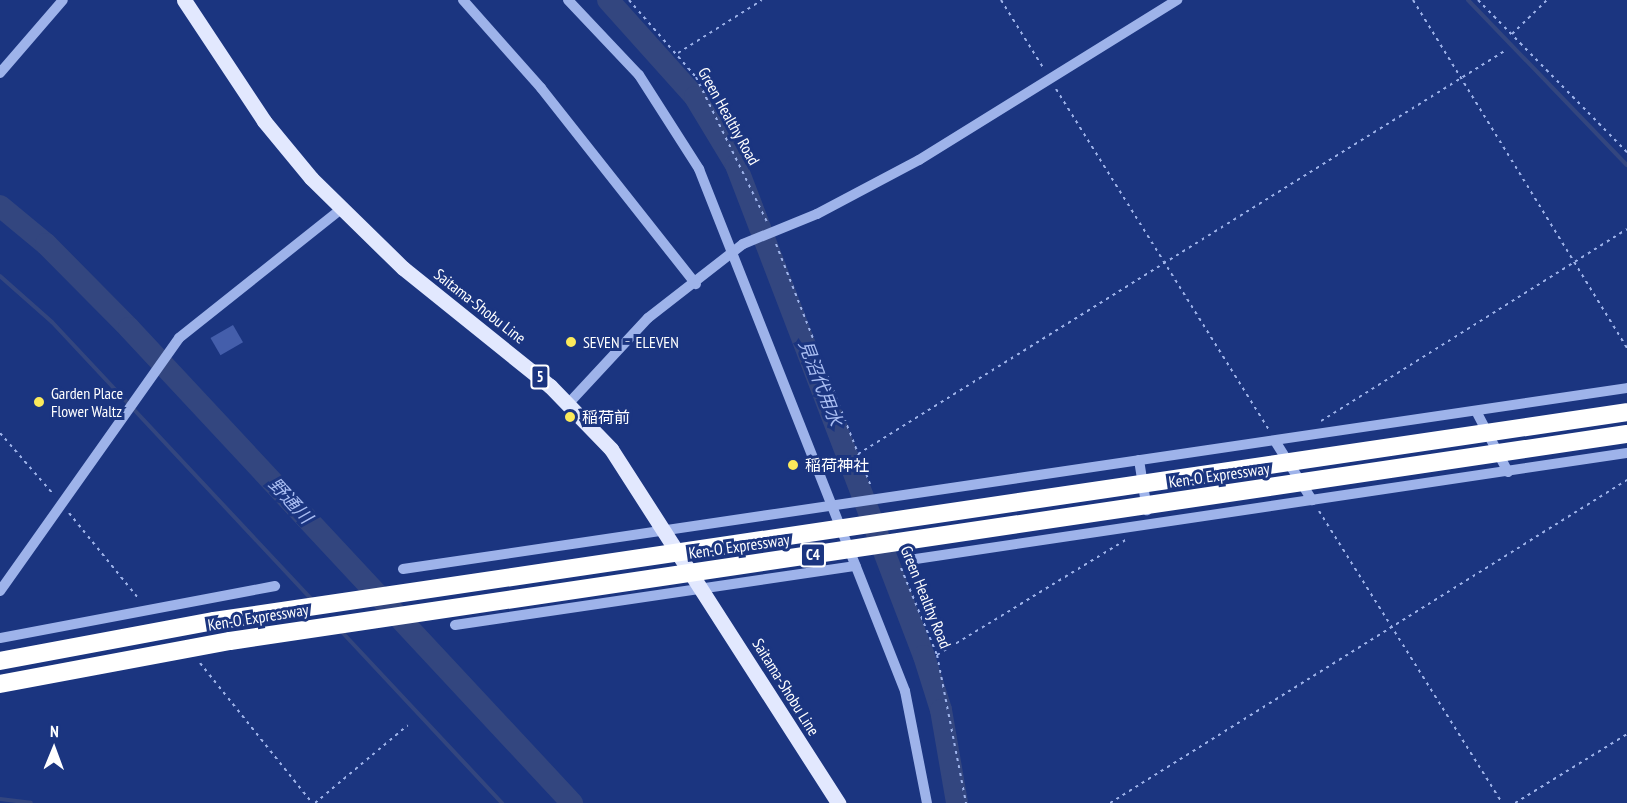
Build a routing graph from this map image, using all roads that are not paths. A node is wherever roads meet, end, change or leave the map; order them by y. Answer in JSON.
{"nodes":[{"id":1,"x":63,"y":0,"type":"edge"},
{"id":2,"x":184,"y":0,"type":"edge"},
{"id":3,"x":463,"y":0,"type":"edge"},
{"id":4,"x":568,"y":0,"type":"edge"},
{"id":5,"x":1178,"y":0,"type":"edge"},
{"id":6,"x":0,"y":73,"type":"edge"},
{"id":7,"x":341,"y":209,"type":"junction"},
{"id":8,"x":732,"y":252,"type":"junction"},
{"id":9,"x":696,"y":284,"type":"junction"},
{"id":10,"x":1627,"y":388,"type":"edge"},
{"id":11,"x":569,"y":403,"type":"junction"},
{"id":12,"x":1476,"y":411,"type":"junction"},
{"id":13,"x":1627,"y":412,"type":"edge"},
{"id":14,"x":1627,"y":434,"type":"edge"},
{"id":15,"x":1275,"y":441,"type":"junction"},
{"id":16,"x":1627,"y":453,"type":"edge"},
{"id":17,"x":1139,"y":460,"type":"junction"},
{"id":18,"x":1508,"y":472,"type":"junction"},
{"id":19,"x":1312,"y":500,"type":"junction"},
{"id":20,"x":832,"y":503,"type":"junction"},
{"id":21,"x":1149,"y":523,"type":"junction"},
{"id":22,"x":666,"y":528,"type":"junction"},
{"id":23,"x":903,"y":560,"type":"road end"},
{"id":24,"x":856,"y":566,"type":"junction"},
{"id":25,"x":403,"y":569,"type":"dead end"},
{"id":26,"x":275,"y":586,"type":"dead end"},
{"id":27,"x":703,"y":588,"type":"junction"},
{"id":28,"x":0,"y":591,"type":"edge"},
{"id":29,"x":455,"y":625,"type":"dead end"},
{"id":30,"x":0,"y":638,"type":"edge"},
{"id":31,"x":0,"y":661,"type":"edge"},
{"id":32,"x":0,"y":684,"type":"edge"},
{"id":33,"x":838,"y":803,"type":"edge"},
{"id":34,"x":927,"y":803,"type":"edge"}],
"edges":[{"from":1,"to":6,"type":"street"},
{"from":2,"to":7,"type":"main road","name":"Saitama-Shobu Line","number":"5"},
{"from":3,"to":9,"type":"street"},
{"from":4,"to":8,"type":"street"},
{"from":5,"to":8,"type":"street"},
{"from":7,"to":11,"type":"main road","name":"Saitama-Shobu Line","number":"5"},
{"from":7,"to":28,"type":"street"},
{"from":8,"to":9,"type":"street"},
{"from":8,"to":20,"type":"street"},
{"from":9,"to":11,"type":"street"},
{"from":10,"to":12,"type":"street"},
{"from":11,"to":22,"type":"main road","name":"Saitama-Shobu Line","number":"5"},
{"from":12,"to":15,"type":"street"},
{"from":12,"to":18,"type":"street"},
{"from":13,"to":31,"type":"highway","name":"Ken-O Expressway","number":"C4","bridge":true},
{"from":14,"to":32,"type":"highway","name":"Ken-O Expressway","number":"C4","bridge":true},
{"from":15,"to":17,"type":"street"},
{"from":15,"to":19,"type":"street"},
{"from":16,"to":18,"type":"street"},
{"from":17,"to":20,"type":"street"},
{"from":17,"to":21,"type":"street"},
{"from":18,"to":19,"type":"street"},
{"from":19,"to":21,"type":"street"},
{"from":20,"to":22,"type":"street"},
{"from":20,"to":24,"type":"street"},
{"from":21,"to":23,"type":"street"},
{"from":22,"to":25,"type":"street"},
{"from":22,"to":27,"type":"main road","name":"Saitama-Shobu Line","number":"5"},
{"from":24,"to":27,"type":"street"},
{"from":24,"to":34,"type":"street"},
{"from":26,"to":30,"type":"street"},
{"from":27,"to":29,"type":"street"},
{"from":27,"to":33,"type":"main road","name":"Saitama-Shobu Line","number":"5"}]}
